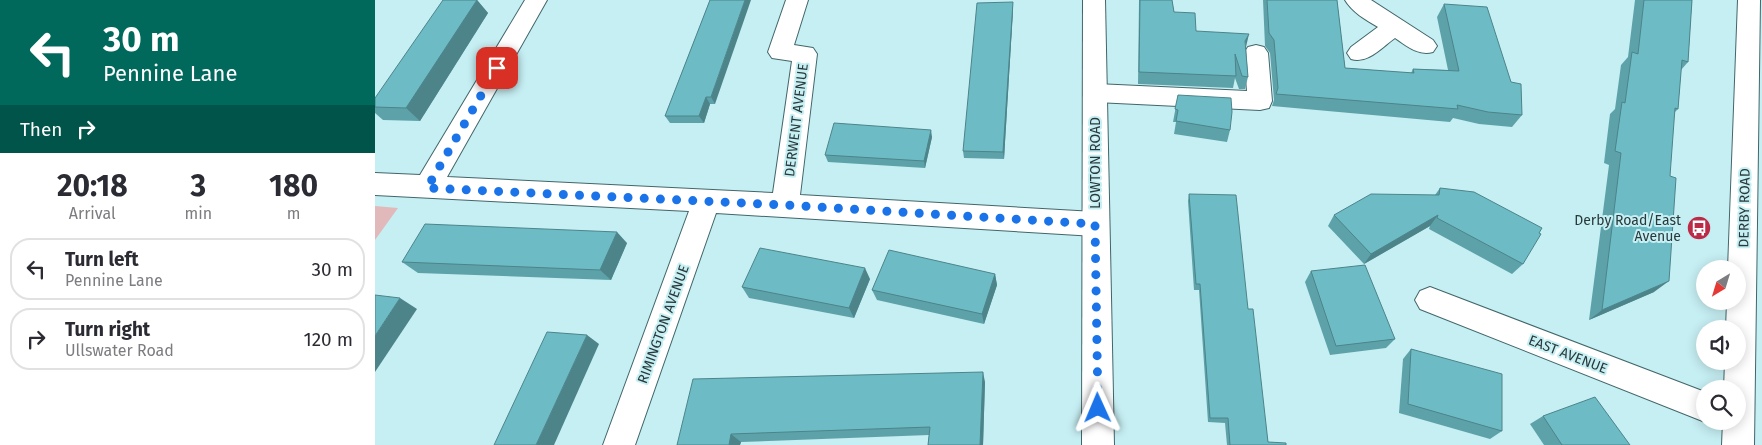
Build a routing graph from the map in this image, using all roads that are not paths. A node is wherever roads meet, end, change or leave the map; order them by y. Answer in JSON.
{"nodes":[{"id":1,"x":536,"y":0,"type":"edge"},
{"id":2,"x":797,"y":0,"type":"edge"},
{"id":3,"x":1094,"y":0,"type":"edge"},
{"id":4,"x":1356,"y":0,"type":"edge"},
{"id":5,"x":1749,"y":0,"type":"edge"},
{"id":6,"x":1394,"y":27,"type":"junction"},
{"id":7,"x":1425,"y":46,"type":"dead end"},
{"id":8,"x":1255,"y":53,"type":"dead end"},
{"id":9,"x":1359,"y":53,"type":"dead end"},
{"id":10,"x":1096,"y":93,"type":"junction"},
{"id":11,"x":375,"y":184,"type":"edge"},
{"id":12,"x":427,"y":188,"type":"junction"},
{"id":13,"x":706,"y":203,"type":"junction"},
{"id":14,"x":785,"y":205,"type":"junction"},
{"id":15,"x":1095,"y":224,"type":"junction"},
{"id":16,"x":1753,"y":249,"type":"edge"},
{"id":17,"x":1431,"y":300,"type":"dead end"},
{"id":18,"x":1742,"y":380,"type":"edge"},
{"id":19,"x":1696,"y":403,"type":"edge"},
{"id":20,"x":1738,"y":430,"type":"edge"},
{"id":21,"x":619,"y":445,"type":"edge"},
{"id":22,"x":1098,"y":445,"type":"edge"},
{"id":23,"x":1737,"y":445,"type":"edge"}],
"edges":[{"from":1,"to":12,"type":"street"},
{"from":2,"to":14,"type":"street","name":"DERWENT AVENUE"},
{"from":3,"to":10,"type":"street","name":"LOWTON ROAD"},
{"from":4,"to":6,"type":"street"},
{"from":5,"to":16,"type":"street","name":"DERBY ROAD"},
{"from":6,"to":7,"type":"street"},
{"from":6,"to":9,"type":"street"},
{"from":8,"to":10,"type":"street"},
{"from":10,"to":15,"type":"street","name":"LOWTON ROAD"},
{"from":11,"to":12,"type":"street"},
{"from":12,"to":13,"type":"street"},
{"from":13,"to":14,"type":"street"},
{"from":13,"to":21,"type":"street","name":"RIMINGTON AVENUE"},
{"from":14,"to":15,"type":"street"},
{"from":15,"to":22,"type":"street","name":"LOWTON ROAD"},
{"from":16,"to":18,"type":"street","name":"DERBY ROAD"},
{"from":17,"to":19,"type":"street","name":"EAST AVENUE"},
{"from":20,"to":23,"type":"street","name":"DERBY ROAD"}]}
